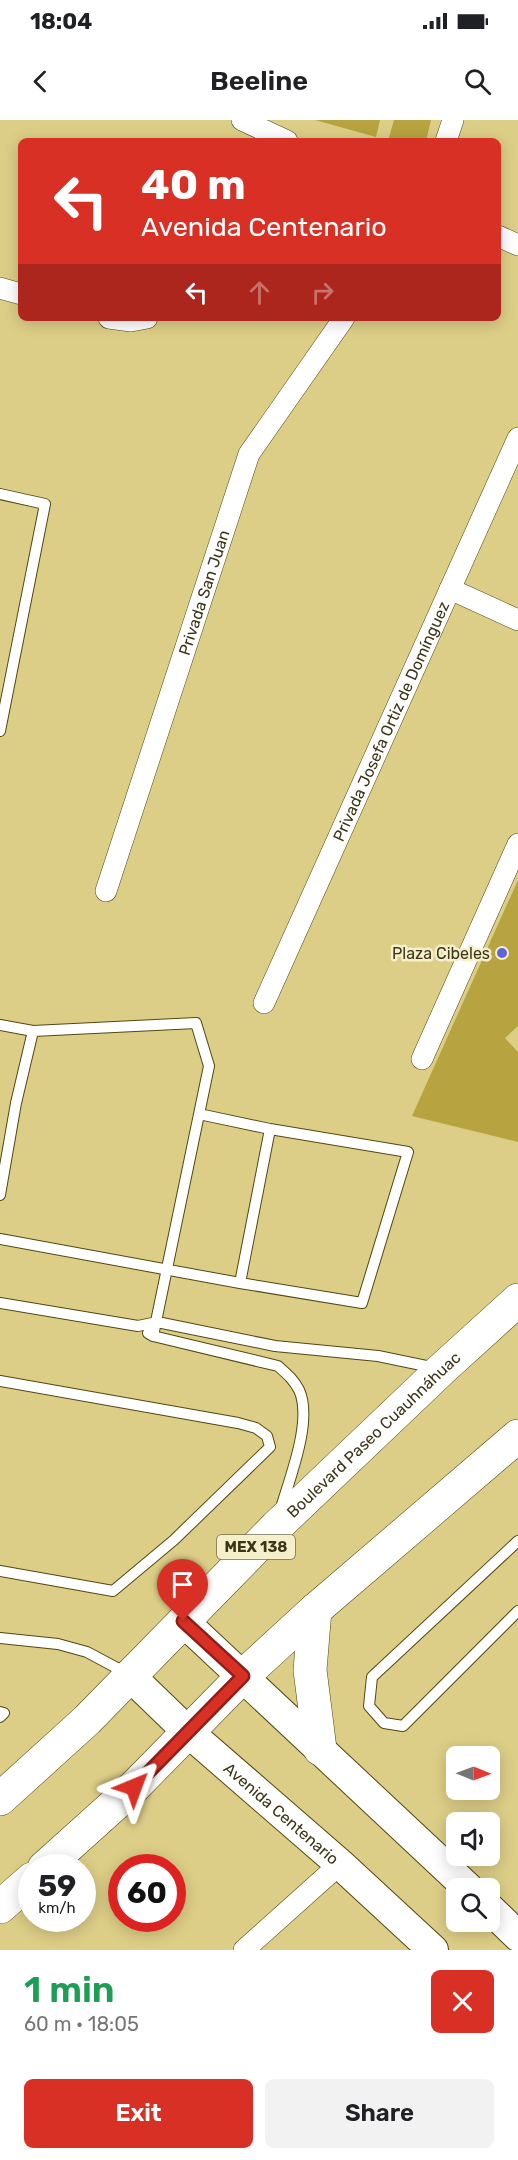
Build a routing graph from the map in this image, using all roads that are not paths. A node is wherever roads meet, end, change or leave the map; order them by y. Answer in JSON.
{"nodes":[{"id":1,"x":242,"y":120,"type":"edge"},
{"id":2,"x":453,"y":120,"type":"edge"},
{"id":3,"x":281,"y":138,"type":"edge"},
{"id":4,"x":447,"y":138,"type":"edge"},
{"id":5,"x":501,"y":237,"type":"edge"},
{"id":6,"x":518,"y":245,"type":"edge"},
{"id":7,"x":0,"y":288,"type":"edge"},
{"id":8,"x":18,"y":293,"type":"edge"},
{"id":9,"x":342,"y":321,"type":"edge"},
{"id":10,"x":518,"y":438,"type":"edge"},
{"id":11,"x":0,"y":494,"type":"edge"},
{"id":12,"x":450,"y":589,"type":"junction"},
{"id":13,"x":518,"y":620,"type":"edge"},
{"id":14,"x":0,"y":731,"type":"edge"},
{"id":15,"x":518,"y":844,"type":"edge"},
{"id":16,"x":106,"y":891,"type":"dead end"},
{"id":17,"x":264,"y":1003,"type":"dead end"},
{"id":18,"x":0,"y":1024,"type":"edge"},
{"id":19,"x":33,"y":1030,"type":"junction"},
{"id":20,"x":422,"y":1059,"type":"dead end"},
{"id":21,"x":199,"y":1114,"type":"junction"},
{"id":22,"x":270,"y":1129,"type":"junction"},
{"id":23,"x":0,"y":1195,"type":"edge"},
{"id":24,"x":0,"y":1239,"type":"edge"},
{"id":25,"x":167,"y":1270,"type":"junction"},
{"id":26,"x":240,"y":1283,"type":"junction"},
{"id":27,"x":518,"y":1300,"type":"edge"},
{"id":28,"x":0,"y":1303,"type":"edge"},
{"id":29,"x":157,"y":1322,"type":"junction"},
{"id":30,"x":138,"y":1326,"type":"junction"},
{"id":31,"x":153,"y":1336,"type":"junction"},
{"id":32,"x":442,"y":1369,"type":"junction"},
{"id":33,"x":0,"y":1381,"type":"edge"},
{"id":34,"x":518,"y":1436,"type":"edge"},
{"id":35,"x":276,"y":1527,"type":"junction"},
{"id":36,"x":518,"y":1541,"type":"edge"},
{"id":37,"x":0,"y":1571,"type":"edge"},
{"id":38,"x":315,"y":1610,"type":"junction"},
{"id":39,"x":518,"y":1611,"type":"edge"},
{"id":40,"x":183,"y":1621,"type":"junction"},
{"id":41,"x":0,"y":1638,"type":"edge"},
{"id":42,"x":129,"y":1675,"type":"junction"},
{"id":43,"x":243,"y":1676,"type":"junction"},
{"id":44,"x":188,"y":1732,"type":"junction"},
{"id":45,"x":320,"y":1749,"type":"junction"},
{"id":46,"x":0,"y":1798,"type":"edge"},
{"id":47,"x":60,"y":1854,"type":"edge"},
{"id":48,"x":340,"y":1864,"type":"junction"},
{"id":49,"x":457,"y":1878,"type":"edge"},
{"id":50,"x":18,"y":1891,"type":"edge"},
{"id":51,"x":0,"y":1907,"type":"edge"},
{"id":52,"x":500,"y":1919,"type":"edge"},
{"id":53,"x":518,"y":1936,"type":"edge"},
{"id":54,"x":244,"y":1950,"type":"edge"},
{"id":55,"x":433,"y":1950,"type":"edge"}],
"edges":[{"from":1,"to":3,"type":"street"},
{"from":2,"to":4,"type":"street"},
{"from":5,"to":6,"type":"street"},
{"from":7,"to":8,"type":"street"},
{"from":9,"to":16,"type":"street","name":"Privada San Juan"},
{"from":10,"to":12,"type":"street","name":"Privada Josefa Ortiz de Domínguez"},
{"from":11,"to":14,"type":"lane"},
{"from":12,"to":13,"type":"street"},
{"from":12,"to":17,"type":"street","name":"Privada Josefa Ortiz de Domínguez"},
{"from":15,"to":20,"type":"street"},
{"from":18,"to":19,"type":"lane"},
{"from":19,"to":21,"type":"lane"},
{"from":19,"to":23,"type":"lane"},
{"from":21,"to":22,"type":"lane"},
{"from":21,"to":25,"type":"lane"},
{"from":22,"to":26,"type":"lane"},
{"from":22,"to":26,"type":"lane"},
{"from":24,"to":25,"type":"lane"},
{"from":25,"to":26,"type":"lane"},
{"from":25,"to":29,"type":"lane"},
{"from":27,"to":32,"type":"main road","name":"Boulevard Paseo Cuauhnáhuac","number":"MEX 138"},
{"from":28,"to":30,"type":"lane"},
{"from":29,"to":30,"type":"lane"},
{"from":29,"to":31,"type":"lane"},
{"from":29,"to":32,"type":"lane"},
{"from":30,"to":31,"type":"lane"},
{"from":31,"to":35,"type":"lane"},
{"from":32,"to":35,"type":"main road","name":"Boulevard Paseo Cuauhnáhuac","number":"MEX 138"},
{"from":33,"to":37,"type":"lane"},
{"from":34,"to":38,"type":"main road"},
{"from":35,"to":40,"type":"main road","name":"Boulevard Paseo Cuauhnáhuac","number":"MEX 138"},
{"from":36,"to":39,"type":"lane"},
{"from":38,"to":43,"type":"main road"},
{"from":38,"to":45,"type":"main road"},
{"from":40,"to":42,"type":"main road","name":"Boulevard Paseo Cuauhnáhuac","number":"MEX 138"},
{"from":40,"to":43,"type":"street"},
{"from":41,"to":42,"type":"lane"},
{"from":42,"to":44,"type":"street","name":"Avenida Centenario"},
{"from":42,"to":46,"type":"main road","name":"Boulevard Paseo Cuauhnáhuac","number":"MEX 138"},
{"from":43,"to":44,"type":"main road"},
{"from":43,"to":45,"type":"street"},
{"from":44,"to":47,"type":"main road"},
{"from":44,"to":48,"type":"street","name":"Avenida Centenario"},
{"from":45,"to":49,"type":"street"},
{"from":48,"to":54,"type":"street"},
{"from":48,"to":55,"type":"street","name":"Avenida Centenario"},
{"from":50,"to":51,"type":"main road"},
{"from":52,"to":53,"type":"street"}]}
